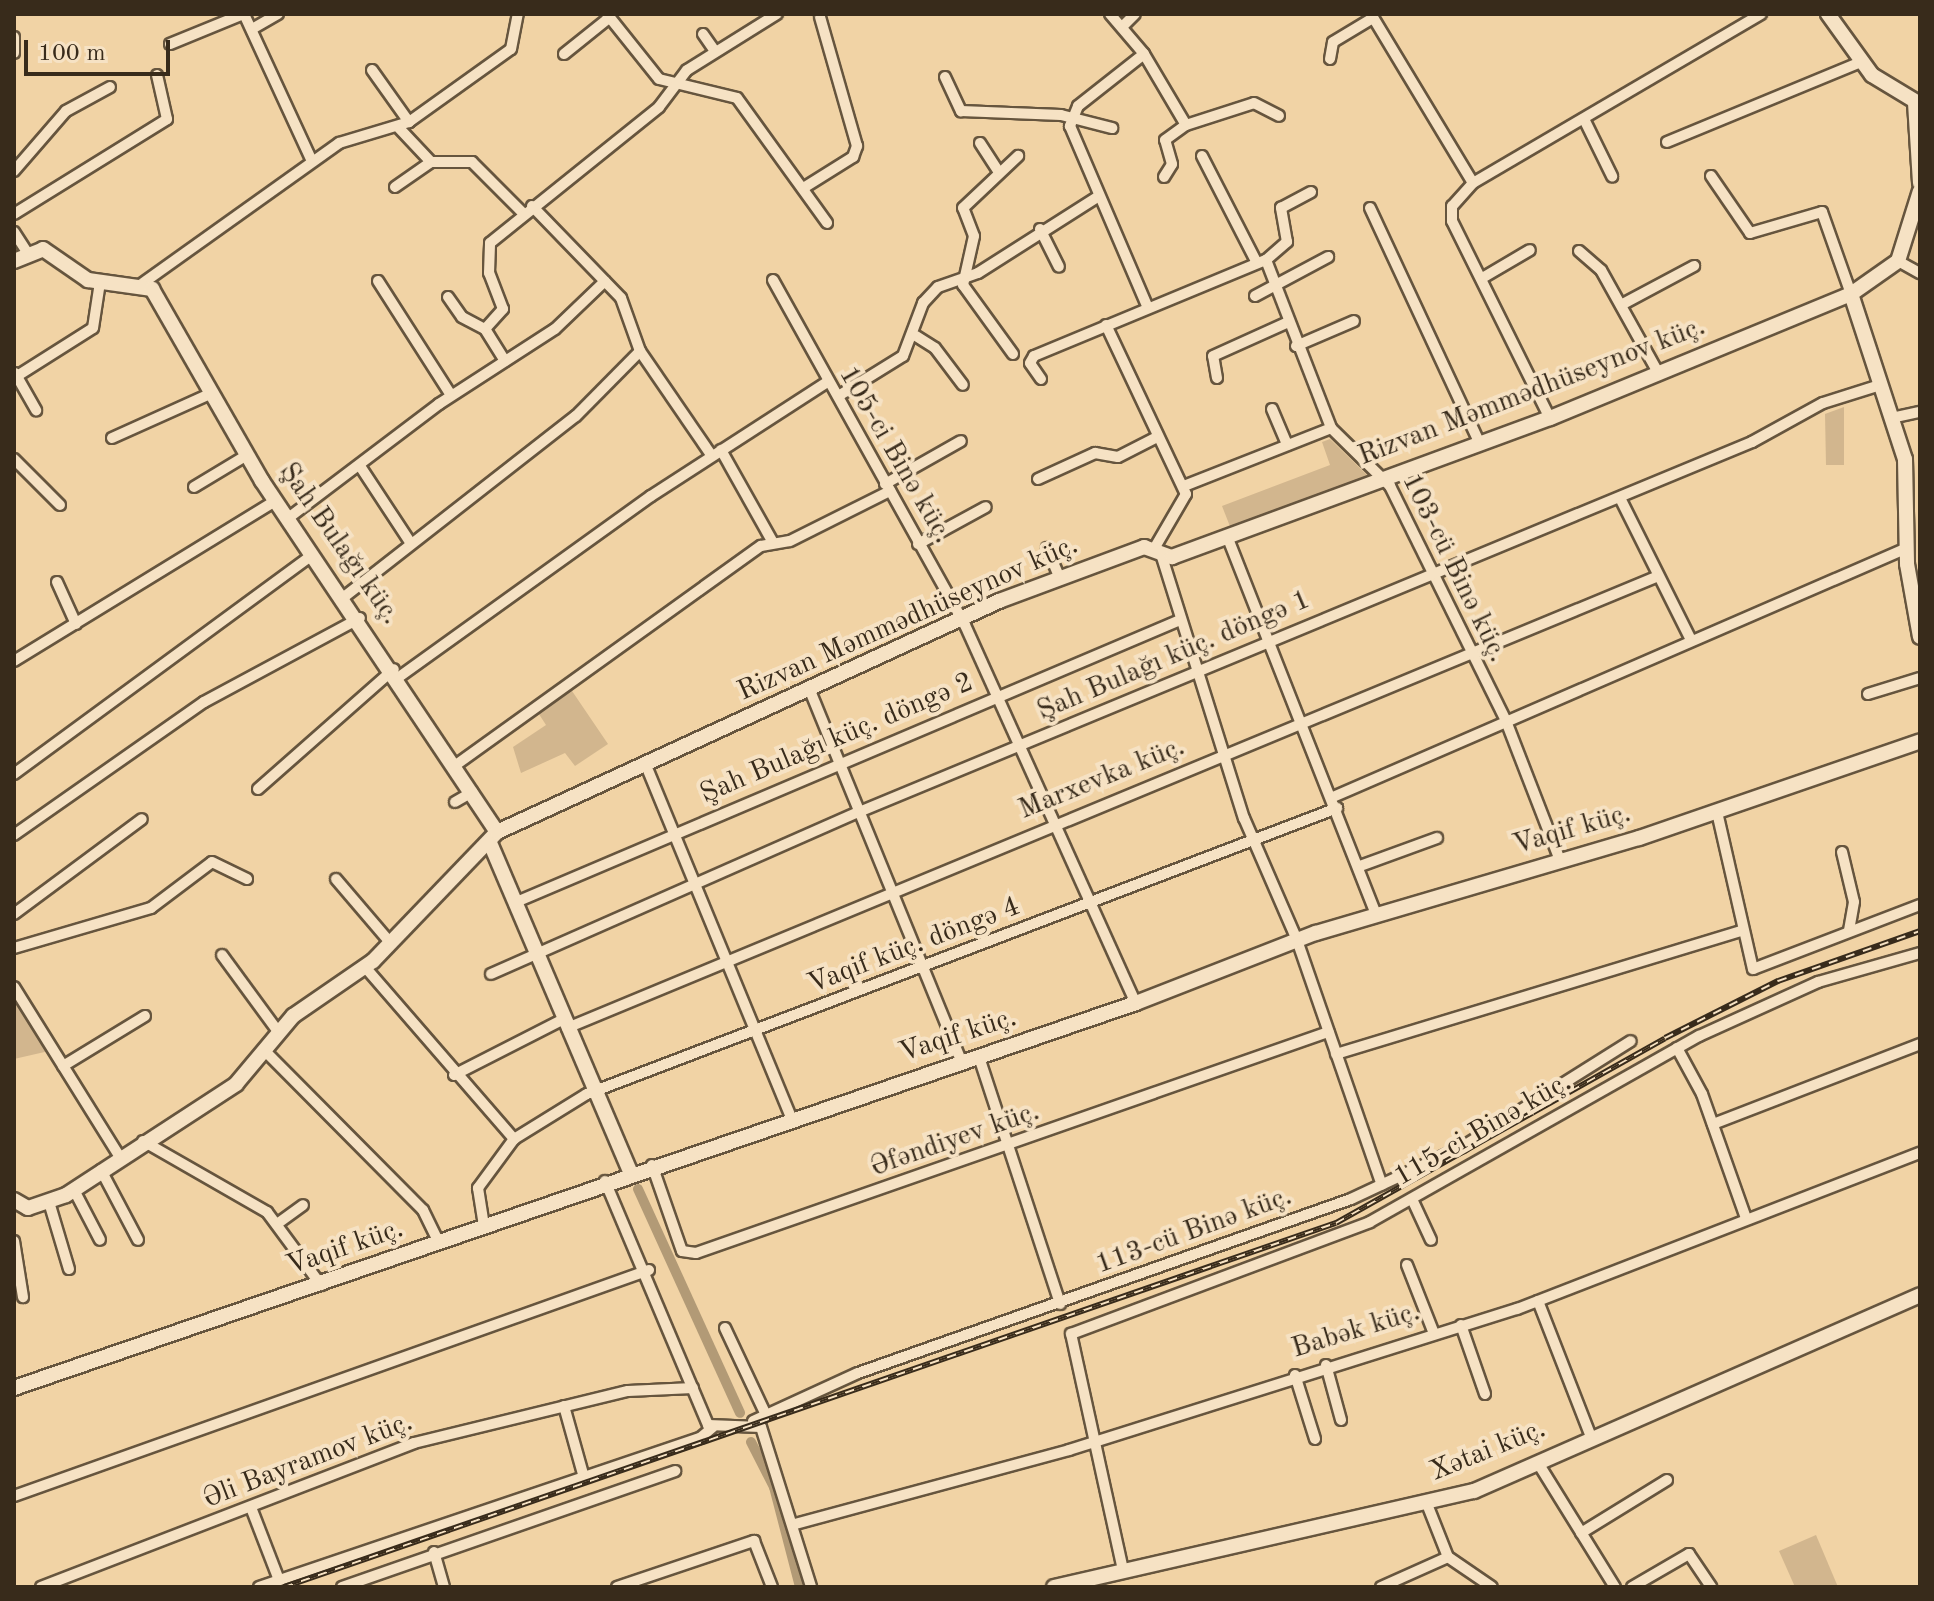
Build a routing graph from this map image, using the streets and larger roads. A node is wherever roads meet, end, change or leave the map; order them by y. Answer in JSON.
{"nodes":[{"id":1,"x":243,"y":14,"type":"edge"},
{"id":2,"x":278,"y":14,"type":"edge"},
{"id":3,"x":518,"y":14,"type":"edge"},
{"id":4,"x":777,"y":14,"type":"edge"},
{"id":5,"x":1110,"y":14,"type":"edge"},
{"id":6,"x":1135,"y":14,"type":"edge"},
{"id":7,"x":1761,"y":14,"type":"edge"},
{"id":8,"x":1828,"y":14,"type":"edge"},
{"id":9,"x":609,"y":16,"type":"edge"},
{"id":10,"x":1372,"y":16,"type":"edge"},
{"id":11,"x":820,"y":17,"type":"dead end"},
{"id":12,"x":759,"y":18,"type":"edge"},
{"id":13,"x":1122,"y":27,"type":"junction"},
{"id":14,"x":252,"y":29,"type":"junction"},
{"id":15,"x":703,"y":34,"type":"dead end"},
{"id":16,"x":14,"y":37,"type":"edge"},
{"id":17,"x":170,"y":44,"type":"dead end"},
{"id":18,"x":714,"y":50,"type":"junction"},
{"id":19,"x":14,"y":53,"type":"edge"},
{"id":20,"x":564,"y":54,"type":"dead end"},
{"id":21,"x":1144,"y":54,"type":"junction"},
{"id":22,"x":1330,"y":59,"type":"dead end"},
{"id":23,"x":1861,"y":62,"type":"junction"},
{"id":24,"x":372,"y":70,"type":"dead end"},
{"id":25,"x":157,"y":75,"type":"dead end"},
{"id":26,"x":945,"y":77,"type":"dead end"},
{"id":27,"x":675,"y":86,"type":"junction"},
{"id":28,"x":110,"y":87,"type":"dead end"},
{"id":29,"x":1918,"y":104,"type":"edge"},
{"id":30,"x":1279,"y":116,"type":"dead end"},
{"id":31,"x":1071,"y":117,"type":"junction"},
{"id":32,"x":1584,"y":119,"type":"junction"},
{"id":33,"x":404,"y":125,"type":"junction"},
{"id":34,"x":1186,"y":125,"type":"junction"},
{"id":35,"x":1112,"y":128,"type":"dead end"},
{"id":36,"x":1667,"y":142,"type":"dead end"},
{"id":37,"x":980,"y":143,"type":"dead end"},
{"id":38,"x":1018,"y":156,"type":"dead end"},
{"id":39,"x":1202,"y":156,"type":"dead end"},
{"id":40,"x":312,"y":161,"type":"junction"},
{"id":41,"x":431,"y":162,"type":"junction"},
{"id":42,"x":14,"y":171,"type":"edge"},
{"id":43,"x":998,"y":171,"type":"junction"},
{"id":44,"x":1612,"y":176,"type":"dead end"},
{"id":45,"x":1711,"y":176,"type":"dead end"},
{"id":46,"x":1164,"y":177,"type":"dead end"},
{"id":47,"x":1473,"y":183,"type":"junction"},
{"id":48,"x":1920,"y":183,"type":"edge"},
{"id":49,"x":395,"y":187,"type":"dead end"},
{"id":50,"x":805,"y":187,"type":"junction"},
{"id":51,"x":1920,"y":191,"type":"edge"},
{"id":52,"x":1311,"y":192,"type":"dead end"},
{"id":53,"x":1099,"y":196,"type":"junction"},
{"id":54,"x":1370,"y":208,"type":"dead end"},
{"id":55,"x":527,"y":209,"type":"junction"},
{"id":56,"x":14,"y":214,"type":"edge"},
{"id":57,"x":827,"y":223,"type":"dead end"},
{"id":58,"x":1040,"y":229,"type":"junction"},
{"id":59,"x":14,"y":232,"type":"edge"},
{"id":60,"x":1530,"y":250,"type":"dead end"},
{"id":61,"x":1579,"y":251,"type":"dead end"},
{"id":62,"x":27,"y":252,"type":"junction"},
{"id":63,"x":1328,"y":257,"type":"dead end"},
{"id":64,"x":14,"y":261,"type":"edge"},
{"id":65,"x":1898,"y":261,"type":"junction"},
{"id":66,"x":1261,"y":262,"type":"junction"},
{"id":67,"x":1694,"y":266,"type":"dead end"},
{"id":68,"x":1059,"y":267,"type":"dead end"},
{"id":69,"x":1920,"y":273,"type":"edge"},
{"id":70,"x":962,"y":277,"type":"junction"},
{"id":71,"x":1484,"y":277,"type":"junction"},
{"id":72,"x":773,"y":280,"type":"dead end"},
{"id":73,"x":378,"y":281,"type":"dead end"},
{"id":74,"x":605,"y":281,"type":"junction"},
{"id":75,"x":100,"y":282,"type":"junction"},
{"id":76,"x":143,"y":283,"type":"junction"},
{"id":77,"x":1275,"y":288,"type":"junction"},
{"id":78,"x":1851,"y":294,"type":"junction"},
{"id":79,"x":1255,"y":296,"type":"dead end"},
{"id":80,"x":448,"y":297,"type":"dead end"},
{"id":81,"x":1621,"y":305,"type":"junction"},
{"id":82,"x":1148,"y":308,"type":"junction"},
{"id":83,"x":1354,"y":321,"type":"dead end"},
{"id":84,"x":1286,"y":323,"type":"junction"},
{"id":85,"x":1106,"y":325,"type":"junction"},
{"id":86,"x":485,"y":329,"type":"junction"},
{"id":87,"x":916,"y":336,"type":"junction"},
{"id":88,"x":1296,"y":346,"type":"junction"},
{"id":89,"x":640,"y":351,"type":"junction"},
{"id":90,"x":1013,"y":354,"type":"dead end"},
{"id":91,"x":505,"y":361,"type":"junction"},
{"id":92,"x":1659,"y":374,"type":"junction"},
{"id":93,"x":15,"y":375,"type":"edge"},
{"id":94,"x":1217,"y":378,"type":"dead end"},
{"id":95,"x":1041,"y":379,"type":"dead end"},
{"id":96,"x":827,"y":382,"type":"junction"},
{"id":97,"x":963,"y":385,"type":"dead end"},
{"id":98,"x":1877,"y":386,"type":"junction"},
{"id":99,"x":212,"y":393,"type":"junction"},
{"id":100,"x":451,"y":395,"type":"junction"},
{"id":101,"x":840,"y":395,"type":"junction"},
{"id":102,"x":1272,"y":409,"type":"dead end"},
{"id":103,"x":36,"y":410,"type":"dead end"},
{"id":104,"x":1920,"y":412,"type":"edge"},
{"id":105,"x":1550,"y":418,"type":"junction"},
{"id":106,"x":1891,"y":418,"type":"junction"},
{"id":107,"x":1331,"y":428,"type":"junction"},
{"id":108,"x":1157,"y":437,"type":"junction"},
{"id":109,"x":112,"y":438,"type":"dead end"},
{"id":110,"x":961,"y":441,"type":"dead end"},
{"id":111,"x":1479,"y":442,"type":"junction"},
{"id":112,"x":1287,"y":445,"type":"junction"},
{"id":113,"x":717,"y":453,"type":"junction"},
{"id":114,"x":247,"y":455,"type":"junction"},
{"id":115,"x":14,"y":459,"type":"edge"},
{"id":116,"x":360,"y":466,"type":"junction"},
{"id":117,"x":1384,"y":477,"type":"junction"},
{"id":118,"x":1038,"y":479,"type":"dead end"},
{"id":119,"x":1184,"y":486,"type":"junction"},
{"id":120,"x":194,"y":487,"type":"dead end"},
{"id":121,"x":888,"y":488,"type":"junction"},
{"id":122,"x":1620,"y":498,"type":"junction"},
{"id":123,"x":275,"y":501,"type":"junction"},
{"id":124,"x":60,"y":505,"type":"dead end"},
{"id":125,"x":986,"y":507,"type":"dead end"},
{"id":126,"x":287,"y":519,"type":"junction"},
{"id":127,"x":1227,"y":536,"type":"junction"},
{"id":128,"x":772,"y":541,"type":"junction"},
{"id":129,"x":410,"y":542,"type":"junction"},
{"id":130,"x":918,"y":544,"type":"junction"},
{"id":131,"x":1047,"y":548,"type":"dead end"},
{"id":132,"x":1907,"y":548,"type":"junction"},
{"id":133,"x":1158,"y":553,"type":"junction"},
{"id":134,"x":312,"y":555,"type":"junction"},
{"id":135,"x":1431,"y":576,"type":"junction"},
{"id":136,"x":1658,"y":576,"type":"junction"},
{"id":137,"x":1060,"y":578,"type":"junction"},
{"id":138,"x":57,"y":582,"type":"dead end"},
{"id":139,"x":344,"y":597,"type":"junction"},
{"id":140,"x":360,"y":618,"type":"junction"},
{"id":141,"x":961,"y":619,"type":"junction"},
{"id":142,"x":1180,"y":620,"type":"junction"},
{"id":143,"x":76,"y":624,"type":"junction"},
{"id":144,"x":1920,"y":637,"type":"edge"},
{"id":145,"x":1691,"y":640,"type":"junction"},
{"id":146,"x":1268,"y":642,"type":"junction"},
{"id":147,"x":1468,"y":654,"type":"junction"},
{"id":148,"x":14,"y":661,"type":"edge"},
{"id":149,"x":1197,"y":671,"type":"junction"},
{"id":150,"x":396,"y":673,"type":"junction"},
{"id":151,"x":1920,"y":678,"type":"edge"},
{"id":152,"x":811,"y":693,"type":"junction"},
{"id":153,"x":1868,"y":694,"type":"dead end"},
{"id":154,"x":997,"y":697,"type":"junction"},
{"id":155,"x":1506,"y":721,"type":"junction"},
{"id":156,"x":1301,"y":724,"type":"junction"},
{"id":157,"x":1920,"y":741,"type":"edge"},
{"id":158,"x":1020,"y":746,"type":"junction"},
{"id":159,"x":1224,"y":754,"type":"junction"},
{"id":160,"x":645,"y":763,"type":"junction"},
{"id":161,"x":839,"y":764,"type":"junction"},
{"id":162,"x":453,"y":767,"type":"junction"},
{"id":163,"x":14,"y":774,"type":"edge"},
{"id":164,"x":258,"y":789,"type":"dead end"},
{"id":165,"x":472,"y":792,"type":"junction"},
{"id":166,"x":1333,"y":797,"type":"junction"},
{"id":167,"x":455,"y":802,"type":"dead end"},
{"id":168,"x":1337,"y":808,"type":"junction"},
{"id":169,"x":859,"y":812,"type":"junction"},
{"id":170,"x":1717,"y":812,"type":"junction"},
{"id":171,"x":142,"y":819,"type":"dead end"},
{"id":172,"x":1052,"y":825,"type":"junction"},
{"id":173,"x":14,"y":835,"type":"edge"},
{"id":174,"x":672,"y":837,"type":"junction"},
{"id":175,"x":493,"y":838,"type":"junction"},
{"id":176,"x":1437,"y":838,"type":"dead end"},
{"id":177,"x":1253,"y":841,"type":"junction"},
{"id":178,"x":1842,"y":852,"type":"dead end"},
{"id":179,"x":1560,"y":860,"type":"junction"},
{"id":180,"x":1360,"y":866,"type":"junction"},
{"id":181,"x":247,"y":879,"type":"dead end"},
{"id":182,"x":336,"y":879,"type":"dead end"},
{"id":183,"x":693,"y":882,"type":"junction"},
{"id":184,"x":894,"y":896,"type":"junction"},
{"id":185,"x":514,"y":903,"type":"junction"},
{"id":186,"x":1089,"y":905,"type":"junction"},
{"id":187,"x":1920,"y":905,"type":"edge"},
{"id":188,"x":14,"y":914,"type":"edge"},
{"id":189,"x":1376,"y":915,"type":"junction"},
{"id":190,"x":1743,"y":930,"type":"junction"},
{"id":191,"x":1849,"y":930,"type":"junction"},
{"id":192,"x":1297,"y":940,"type":"junction"},
{"id":193,"x":389,"y":941,"type":"junction"},
{"id":194,"x":14,"y":948,"type":"edge"},
{"id":195,"x":535,"y":953,"type":"junction"},
{"id":196,"x":1920,"y":953,"type":"edge"},
{"id":197,"x":222,"y":955,"type":"dead end"},
{"id":198,"x":731,"y":964,"type":"junction"},
{"id":199,"x":365,"y":967,"type":"junction"},
{"id":200,"x":924,"y":971,"type":"junction"},
{"id":201,"x":491,"y":974,"type":"dead end"},
{"id":202,"x":14,"y":987,"type":"edge"},
{"id":203,"x":1136,"y":1003,"type":"junction"},
{"id":204,"x":145,"y":1016,"type":"dead end"},
{"id":205,"x":565,"y":1024,"type":"junction"},
{"id":206,"x":758,"y":1031,"type":"junction"},
{"id":207,"x":1328,"y":1032,"type":"junction"},
{"id":208,"x":279,"y":1033,"type":"junction"},
{"id":209,"x":1631,"y":1041,"type":"dead end"},
{"id":210,"x":1920,"y":1044,"type":"edge"},
{"id":211,"x":1677,"y":1048,"type":"junction"},
{"id":212,"x":266,"y":1052,"type":"junction"},
{"id":213,"x":1336,"y":1054,"type":"junction"},
{"id":214,"x":979,"y":1057,"type":"junction"},
{"id":215,"x":962,"y":1063,"type":"junction"},
{"id":216,"x":63,"y":1066,"type":"junction"},
{"id":217,"x":454,"y":1075,"type":"junction"},
{"id":218,"x":596,"y":1092,"type":"junction"},
{"id":219,"x":791,"y":1118,"type":"junction"},
{"id":220,"x":1713,"y":1124,"type":"junction"},
{"id":221,"x":514,"y":1139,"type":"junction"},
{"id":222,"x":142,"y":1140,"type":"junction"},
{"id":223,"x":1008,"y":1149,"type":"junction"},
{"id":224,"x":1920,"y":1153,"type":"edge"},
{"id":225,"x":119,"y":1156,"type":"junction"},
{"id":226,"x":652,"y":1165,"type":"junction"},
{"id":227,"x":101,"y":1170,"type":"junction"},
{"id":228,"x":630,"y":1172,"type":"junction"},
{"id":229,"x":605,"y":1181,"type":"junction"},
{"id":230,"x":1382,"y":1185,"type":"junction"},
{"id":231,"x":74,"y":1190,"type":"junction"},
{"id":232,"x":1412,"y":1199,"type":"junction"},
{"id":233,"x":49,"y":1202,"type":"junction"},
{"id":234,"x":303,"y":1205,"type":"dead end"},
{"id":235,"x":15,"y":1207,"type":"edge"},
{"id":236,"x":1746,"y":1218,"type":"junction"},
{"id":237,"x":277,"y":1224,"type":"junction"},
{"id":238,"x":484,"y":1227,"type":"junction"},
{"id":239,"x":100,"y":1240,"type":"dead end"},
{"id":240,"x":138,"y":1240,"type":"dead end"},
{"id":241,"x":1431,"y":1240,"type":"dead end"},
{"id":242,"x":14,"y":1241,"type":"edge"},
{"id":243,"x":439,"y":1243,"type":"junction"},
{"id":244,"x":1407,"y":1265,"type":"dead end"},
{"id":245,"x":69,"y":1269,"type":"dead end"},
{"id":246,"x":649,"y":1270,"type":"junction"},
{"id":247,"x":321,"y":1285,"type":"junction"},
{"id":248,"x":1920,"y":1295,"type":"edge"},
{"id":249,"x":23,"y":1297,"type":"dead end"},
{"id":250,"x":1538,"y":1301,"type":"junction"},
{"id":251,"x":1060,"y":1304,"type":"junction"},
{"id":252,"x":1461,"y":1325,"type":"junction"},
{"id":253,"x":725,"y":1328,"type":"dead end"},
{"id":254,"x":1433,"y":1331,"type":"junction"},
{"id":255,"x":1326,"y":1365,"type":"junction"},
{"id":256,"x":1295,"y":1375,"type":"junction"},
{"id":257,"x":14,"y":1388,"type":"edge"},
{"id":258,"x":693,"y":1388,"type":"junction"},
{"id":259,"x":1485,"y":1394,"type":"dead end"},
{"id":260,"x":564,"y":1406,"type":"junction"},
{"id":261,"x":764,"y":1411,"type":"junction"},
{"id":262,"x":1341,"y":1420,"type":"dead end"},
{"id":263,"x":753,"y":1421,"type":"junction"},
{"id":264,"x":712,"y":1428,"type":"junction"},
{"id":265,"x":1591,"y":1437,"type":"junction"},
{"id":266,"x":1315,"y":1439,"type":"dead end"},
{"id":267,"x":1098,"y":1441,"type":"junction"},
{"id":268,"x":1538,"y":1463,"type":"junction"},
{"id":269,"x":675,"y":1471,"type":"dead end"},
{"id":270,"x":583,"y":1474,"type":"junction"},
{"id":271,"x":1667,"y":1480,"type":"dead end"},
{"id":272,"x":14,"y":1496,"type":"edge"},
{"id":273,"x":1427,"y":1504,"type":"junction"},
{"id":274,"x":252,"y":1510,"type":"junction"},
{"id":275,"x":795,"y":1524,"type":"junction"},
{"id":276,"x":1581,"y":1533,"type":"junction"},
{"id":277,"x":434,"y":1552,"type":"junction"},
{"id":278,"x":1448,"y":1557,"type":"junction"},
{"id":279,"x":1123,"y":1570,"type":"junction"},
{"id":280,"x":279,"y":1580,"type":"junction"},
{"id":281,"x":41,"y":1587,"type":"edge"},
{"id":282,"x":259,"y":1587,"type":"edge"},
{"id":283,"x":342,"y":1587,"type":"edge"},
{"id":284,"x":444,"y":1587,"type":"edge"},
{"id":285,"x":617,"y":1587,"type":"edge"},
{"id":286,"x":772,"y":1587,"type":"edge"},
{"id":287,"x":811,"y":1587,"type":"edge"},
{"id":288,"x":1054,"y":1587,"type":"edge"},
{"id":289,"x":1381,"y":1587,"type":"edge"},
{"id":290,"x":1492,"y":1587,"type":"edge"},
{"id":291,"x":1615,"y":1587,"type":"edge"},
{"id":292,"x":1632,"y":1587,"type":"edge"},
{"id":293,"x":1711,"y":1587,"type":"edge"}],
"edges":[{"from":1,"to":14,"type":"street"},
{"from":1,"to":17,"type":"street"},
{"from":2,"to":14,"type":"street"},
{"from":3,"to":33,"type":"street"},
{"from":4,"to":12,"type":"street"},
{"from":5,"to":13,"type":"street"},
{"from":6,"to":13,"type":"street"},
{"from":7,"to":32,"type":"street"},
{"from":8,"to":23,"type":"street"},
{"from":9,"to":20,"type":"street"},
{"from":9,"to":27,"type":"street"},
{"from":10,"to":22,"type":"street"},
{"from":10,"to":47,"type":"street"},
{"from":11,"to":50,"type":"street"},
{"from":12,"to":18,"type":"street"},
{"from":13,"to":21,"type":"street"},
{"from":14,"to":40,"type":"street"},
{"from":15,"to":18,"type":"street"},
{"from":16,"to":19,"type":"street"},
{"from":18,"to":27,"type":"street"},
{"from":21,"to":31,"type":"street"},
{"from":21,"to":34,"type":"street"},
{"from":23,"to":29,"type":"street"},
{"from":23,"to":36,"type":"street"},
{"from":24,"to":33,"type":"street"},
{"from":25,"to":56,"type":"street"},
{"from":26,"to":31,"type":"street"},
{"from":27,"to":50,"type":"street"},
{"from":27,"to":55,"type":"street"},
{"from":28,"to":42,"type":"street"},
{"from":29,"to":48,"type":"street"},
{"from":30,"to":34,"type":"street"},
{"from":31,"to":35,"type":"street"},
{"from":31,"to":53,"type":"street"},
{"from":32,"to":44,"type":"street"},
{"from":32,"to":47,"type":"street"},
{"from":33,"to":40,"type":"street"},
{"from":33,"to":41,"type":"street"},
{"from":34,"to":46,"type":"street"},
{"from":37,"to":43,"type":"street"},
{"from":38,"to":43,"type":"street"},
{"from":39,"to":66,"type":"street","name":"103-cü Binə küç."},
{"from":40,"to":76,"type":"street"},
{"from":41,"to":49,"type":"street"},
{"from":41,"to":55,"type":"street"},
{"from":43,"to":70,"type":"street"},
{"from":45,"to":78,"type":"street"},
{"from":47,"to":71,"type":"street"},
{"from":50,"to":57,"type":"street"},
{"from":51,"to":65,"type":"street"},
{"from":52,"to":66,"type":"street"},
{"from":53,"to":58,"type":"street"},
{"from":53,"to":82,"type":"street"},
{"from":54,"to":111,"type":"street"},
{"from":55,"to":74,"type":"street"},
{"from":55,"to":86,"type":"street"},
{"from":58,"to":68,"type":"street"},
{"from":58,"to":70,"type":"street"},
{"from":59,"to":62,"type":"street"},
{"from":60,"to":71,"type":"street"},
{"from":61,"to":81,"type":"street"},
{"from":62,"to":64,"type":"street"},
{"from":62,"to":75,"type":"street"},
{"from":63,"to":77,"type":"street"},
{"from":65,"to":69,"type":"street"},
{"from":65,"to":78,"type":"street","name":"Rizvan Məmmədhüseynov küç."},
{"from":66,"to":77,"type":"street","name":"103-cü Binə küç."},
{"from":66,"to":82,"type":"street"},
{"from":67,"to":81,"type":"street"},
{"from":70,"to":87,"type":"street"},
{"from":70,"to":90,"type":"street"},
{"from":71,"to":105,"type":"street"},
{"from":72,"to":96,"type":"street","name":"105-ci Binə küç."},
{"from":73,"to":100,"type":"street"},
{"from":74,"to":89,"type":"street"},
{"from":74,"to":91,"type":"street"},
{"from":75,"to":76,"type":"street"},
{"from":75,"to":93,"type":"street"},
{"from":76,"to":99,"type":"street","name":"Şah Bulağı küç."},
{"from":77,"to":79,"type":"street"},
{"from":77,"to":84,"type":"street","name":"103-cü Binə küç."},
{"from":78,"to":92,"type":"street","name":"Rizvan Məmmədhüseynov küç."},
{"from":78,"to":98,"type":"street"},
{"from":80,"to":86,"type":"street"},
{"from":81,"to":92,"type":"street"},
{"from":82,"to":85,"type":"street"},
{"from":83,"to":88,"type":"street"},
{"from":84,"to":88,"type":"street","name":"103-cü Binə küç."},
{"from":84,"to":94,"type":"street"},
{"from":85,"to":95,"type":"street"},
{"from":85,"to":108,"type":"street"},
{"from":86,"to":91,"type":"street"},
{"from":87,"to":97,"type":"street"},
{"from":87,"to":101,"type":"street"},
{"from":88,"to":107,"type":"street","name":"103-cü Binə küç."},
{"from":89,"to":113,"type":"street"},
{"from":89,"to":129,"type":"street"},
{"from":91,"to":100,"type":"street"},
{"from":92,"to":105,"type":"street","name":"Rizvan Məmmədhüseynov küç."},
{"from":93,"to":103,"type":"street"},
{"from":96,"to":101,"type":"street","name":"105-ci Binə küç."},
{"from":96,"to":113,"type":"street"},
{"from":98,"to":106,"type":"street"},
{"from":98,"to":122,"type":"street","name":"Şah Bulağı küç. döngə 1"},
{"from":99,"to":109,"type":"street"},
{"from":99,"to":114,"type":"street","name":"Şah Bulağı küç."},
{"from":100,"to":116,"type":"street"},
{"from":101,"to":121,"type":"street","name":"105-ci Binə küç."},
{"from":102,"to":112,"type":"street"},
{"from":104,"to":106,"type":"street"},
{"from":105,"to":111,"type":"street","name":"Rizvan Məmmədhüseynov küç."},
{"from":106,"to":132,"type":"street"},
{"from":107,"to":112,"type":"street"},
{"from":107,"to":117,"type":"street","name":"103-cü Binə küç."},
{"from":108,"to":118,"type":"street"},
{"from":108,"to":119,"type":"street"},
{"from":110,"to":121,"type":"street"},
{"from":111,"to":117,"type":"street","name":"Rizvan Məmmədhüseynov küç."},
{"from":112,"to":119,"type":"street"},
{"from":113,"to":128,"type":"street"},
{"from":113,"to":150,"type":"street"},
{"from":114,"to":120,"type":"street"},
{"from":114,"to":123,"type":"street","name":"Şah Bulağı küç."},
{"from":115,"to":124,"type":"street"},
{"from":116,"to":126,"type":"street"},
{"from":116,"to":129,"type":"street"},
{"from":117,"to":127,"type":"street","name":"Rizvan Məmmədhüseynov küç."},
{"from":117,"to":135,"type":"street","name":"103-cü Binə küç."},
{"from":119,"to":133,"type":"street"},
{"from":121,"to":128,"type":"street"},
{"from":121,"to":130,"type":"street","name":"105-ci Binə küç."},
{"from":122,"to":135,"type":"street","name":"Şah Bulağı küç. döngə 1"},
{"from":122,"to":136,"type":"street"},
{"from":123,"to":126,"type":"street","name":"Şah Bulağı küç."},
{"from":123,"to":143,"type":"street"},
{"from":125,"to":130,"type":"street"},
{"from":126,"to":134,"type":"street","name":"Şah Bulağı küç."},
{"from":127,"to":133,"type":"street","name":"Rizvan Məmmədhüseynov küç."},
{"from":127,"to":146,"type":"street"},
{"from":128,"to":162,"type":"street"},
{"from":129,"to":139,"type":"street"},
{"from":130,"to":141,"type":"street","name":"105-ci Binə küç."},
{"from":131,"to":137,"type":"street"},
{"from":132,"to":144,"type":"street"},
{"from":132,"to":145,"type":"street"},
{"from":133,"to":137,"type":"street","name":"Rizvan Məmmədhüseynov küç."},
{"from":133,"to":142,"type":"street"},
{"from":134,"to":139,"type":"street","name":"Şah Bulağı küç."},
{"from":134,"to":163,"type":"street"},
{"from":135,"to":146,"type":"street","name":"Şah Bulağı küç. döngə 1"},
{"from":135,"to":147,"type":"street","name":"103-cü Binə küç."},
{"from":136,"to":145,"type":"street"},
{"from":136,"to":147,"type":"street","name":"Marxevka küç."},
{"from":137,"to":141,"type":"street","name":"Rizvan Məmmədhüseynov küç."},
{"from":138,"to":143,"type":"street"},
{"from":139,"to":140,"type":"street","name":"Şah Bulağı küç."},
{"from":140,"to":150,"type":"street","name":"Şah Bulağı küç."},
{"from":140,"to":173,"type":"street"},
{"from":141,"to":152,"type":"street","name":"Rizvan Məmmədhüseynov küç."},
{"from":141,"to":154,"type":"street","name":"105-ci Binə küç."},
{"from":142,"to":149,"type":"street"},
{"from":142,"to":154,"type":"street","name":"Şah Bulağı küç. döngə 2"},
{"from":143,"to":148,"type":"street"},
{"from":145,"to":155,"type":"street"},
{"from":146,"to":149,"type":"street","name":"Şah Bulağı küç. döngə 1"},
{"from":146,"to":156,"type":"street"},
{"from":147,"to":155,"type":"street","name":"103-cü Binə küç."},
{"from":147,"to":156,"type":"street","name":"Marxevka küç."},
{"from":149,"to":158,"type":"street","name":"Şah Bulağı küç. döngə 1"},
{"from":149,"to":159,"type":"street"},
{"from":150,"to":162,"type":"street","name":"Şah Bulağı küç."},
{"from":150,"to":164,"type":"street"},
{"from":151,"to":153,"type":"street"},
{"from":152,"to":160,"type":"street","name":"Rizvan Məmmədhüseynov küç."},
{"from":152,"to":161,"type":"street"},
{"from":154,"to":158,"type":"street","name":"105-ci Binə küç."},
{"from":154,"to":161,"type":"street","name":"Şah Bulağı küç. döngə 2"},
{"from":155,"to":166,"type":"street"},
{"from":155,"to":179,"type":"street","name":"103-cü Binə küç."},
{"from":156,"to":159,"type":"street","name":"Marxevka küç."},
{"from":156,"to":166,"type":"street"},
{"from":157,"to":170,"type":"street","name":"Vaqif küç."},
{"from":158,"to":169,"type":"street","name":"Şah Bulağı küç. döngə 1"},
{"from":158,"to":172,"type":"street","name":"105-ci Binə küç."},
{"from":159,"to":172,"type":"street","name":"Marxevka küç."},
{"from":159,"to":177,"type":"street"},
{"from":160,"to":174,"type":"street"},
{"from":160,"to":175,"type":"street","name":"Rizvan Məmmədhüseynov küç."},
{"from":161,"to":169,"type":"street"},
{"from":161,"to":174,"type":"street","name":"Şah Bulağı küç. döngə 2"},
{"from":162,"to":165,"type":"street","name":"Şah Bulağı küç."},
{"from":165,"to":167,"type":"street"},
{"from":165,"to":175,"type":"street","name":"Şah Bulağı küç."},
{"from":166,"to":168,"type":"street"},
{"from":168,"to":177,"type":"street","name":"Vaqif küç. döngə 4"},
{"from":168,"to":180,"type":"street"},
{"from":169,"to":183,"type":"street","name":"Şah Bulağı küç. döngə 1"},
{"from":169,"to":184,"type":"street"},
{"from":170,"to":179,"type":"street","name":"Vaqif küç."},
{"from":170,"to":190,"type":"street"},
{"from":171,"to":188,"type":"street"},
{"from":172,"to":184,"type":"street","name":"Marxevka küç."},
{"from":172,"to":186,"type":"street","name":"105-ci Binə küç."},
{"from":174,"to":183,"type":"street"},
{"from":174,"to":185,"type":"street","name":"Şah Bulağı küç. döngə 2"},
{"from":175,"to":185,"type":"street","name":"Şah Bulağı küç."},
{"from":175,"to":193,"type":"street","name":"Rizvan Məmmədhüseynov küç."},
{"from":176,"to":180,"type":"street"},
{"from":177,"to":186,"type":"street","name":"Vaqif küç. döngə 4"},
{"from":177,"to":192,"type":"street"},
{"from":178,"to":191,"type":"street"},
{"from":179,"to":189,"type":"street","name":"Vaqif küç."},
{"from":180,"to":189,"type":"street"},
{"from":181,"to":194,"type":"street"},
{"from":182,"to":193,"type":"street"},
{"from":183,"to":195,"type":"street","name":"Şah Bulağı küç. döngə 1"},
{"from":183,"to":198,"type":"street"},
{"from":184,"to":198,"type":"street","name":"Marxevka küç."},
{"from":184,"to":200,"type":"street"},
{"from":185,"to":195,"type":"street","name":"Şah Bulağı küç."},
{"from":186,"to":200,"type":"street","name":"Vaqif küç. döngə 4"},
{"from":186,"to":203,"type":"street","name":"105-ci Binə küç."},
{"from":187,"to":191,"type":"street"},
{"from":189,"to":192,"type":"street","name":"Vaqif küç."},
{"from":190,"to":191,"type":"street"},
{"from":190,"to":213,"type":"street"},
{"from":192,"to":203,"type":"street","name":"Vaqif küç."},
{"from":192,"to":207,"type":"street"},
{"from":193,"to":199,"type":"street","name":"Rizvan Məmmədhüseynov küç."},
{"from":195,"to":201,"type":"street","name":"Şah Bulağı küç. döngə 1"},
{"from":195,"to":205,"type":"street","name":"Şah Bulağı küç."},
{"from":196,"to":211,"type":"street","name":"115-ci Binə küç."},
{"from":197,"to":208,"type":"street"},
{"from":198,"to":205,"type":"street","name":"Marxevka küç."},
{"from":198,"to":206,"type":"street"},
{"from":199,"to":208,"type":"street","name":"Rizvan Məmmədhüseynov küç."},
{"from":199,"to":217,"type":"street"},
{"from":200,"to":206,"type":"street","name":"Vaqif küç. döngə 4"},
{"from":200,"to":215,"type":"street"},
{"from":202,"to":216,"type":"street"},
{"from":203,"to":214,"type":"street","name":"Vaqif küç."},
{"from":204,"to":216,"type":"street"},
{"from":205,"to":217,"type":"street","name":"Marxevka küç."},
{"from":205,"to":218,"type":"street","name":"Şah Bulağı küç."},
{"from":206,"to":218,"type":"street","name":"Vaqif küç. döngə 4"},
{"from":206,"to":219,"type":"street"},
{"from":207,"to":213,"type":"street"},
{"from":207,"to":223,"type":"street","name":"Əfəndiyev küç."},
{"from":208,"to":212,"type":"street","name":"Rizvan Məmmədhüseynov küç."},
{"from":209,"to":230,"type":"street","name":"113-cü Binə küç."},
{"from":210,"to":220,"type":"street"},
{"from":211,"to":220,"type":"street"},
{"from":211,"to":232,"type":"street","name":"115-ci Binə küç."},
{"from":212,"to":222,"type":"street","name":"Rizvan Məmmədhüseynov küç."},
{"from":212,"to":243,"type":"street"},
{"from":213,"to":230,"type":"street"},
{"from":214,"to":215,"type":"street","name":"Vaqif küç."},
{"from":214,"to":223,"type":"street"},
{"from":215,"to":219,"type":"street","name":"Vaqif küç."},
{"from":216,"to":225,"type":"street"},
{"from":217,"to":221,"type":"street"},
{"from":218,"to":221,"type":"street","name":"Vaqif küç. döngə 4"},
{"from":218,"to":228,"type":"street","name":"Şah Bulağı küç."},
{"from":219,"to":226,"type":"street","name":"Vaqif küç."},
{"from":220,"to":236,"type":"street"},
{"from":221,"to":238,"type":"street"},
{"from":222,"to":225,"type":"street","name":"Rizvan Məmmədhüseynov küç."},
{"from":222,"to":237,"type":"street"},
{"from":223,"to":226,"type":"street","name":"Əfəndiyev küç."},
{"from":223,"to":251,"type":"street"},
{"from":224,"to":236,"type":"street","name":"Babək küç."},
{"from":225,"to":227,"type":"street","name":"Rizvan Məmmədhüseynov küç."},
{"from":226,"to":228,"type":"street","name":"Vaqif küç."},
{"from":227,"to":231,"type":"street","name":"Rizvan Məmmədhüseynov küç."},
{"from":227,"to":240,"type":"street"},
{"from":228,"to":229,"type":"street","name":"Vaqif küç."},
{"from":229,"to":238,"type":"street","name":"Vaqif küç."},
{"from":229,"to":246,"type":"street"},
{"from":230,"to":251,"type":"street","name":"113-cü Binə küç."},
{"from":231,"to":233,"type":"street","name":"Rizvan Məmmədhüseynov küç."},
{"from":231,"to":239,"type":"street"},
{"from":232,"to":241,"type":"street"},
{"from":232,"to":267,"type":"street","name":"115-ci Binə küç."},
{"from":233,"to":235,"type":"street","name":"Rizvan Məmmədhüseynov küç."},
{"from":233,"to":245,"type":"street"},
{"from":234,"to":237,"type":"street"},
{"from":236,"to":250,"type":"street","name":"Babək küç."},
{"from":237,"to":247,"type":"street"},
{"from":238,"to":243,"type":"street","name":"Vaqif küç."},
{"from":242,"to":249,"type":"street"},
{"from":243,"to":247,"type":"street","name":"Vaqif küç."},
{"from":244,"to":254,"type":"street"},
{"from":246,"to":258,"type":"street"},
{"from":246,"to":272,"type":"street"},
{"from":247,"to":257,"type":"street","name":"Vaqif küç."},
{"from":248,"to":265,"type":"street","name":"Xətai küç."},
{"from":250,"to":252,"type":"street","name":"Babək küç."},
{"from":250,"to":265,"type":"street"},
{"from":251,"to":261,"type":"street","name":"113-cü Binə küç."},
{"from":252,"to":254,"type":"street","name":"Babək küç."},
{"from":252,"to":259,"type":"street"},
{"from":253,"to":261,"type":"street"},
{"from":254,"to":255,"type":"street","name":"Babək küç."},
{"from":255,"to":256,"type":"street","name":"Babək küç."},
{"from":255,"to":262,"type":"street"},
{"from":256,"to":266,"type":"street"},
{"from":256,"to":267,"type":"street","name":"Babək küç."},
{"from":258,"to":260,"type":"street","name":"Əli Bayramov küç."},
{"from":258,"to":264,"type":"street"},
{"from":260,"to":270,"type":"street"},
{"from":260,"to":274,"type":"street","name":"Əli Bayramov küç."},
{"from":261,"to":263,"type":"street","name":"113-cü Binə küç."},
{"from":263,"to":264,"type":"street"},
{"from":263,"to":275,"type":"street"},
{"from":264,"to":270,"type":"street"},
{"from":265,"to":268,"type":"street","name":"Xətai küç."},
{"from":267,"to":275,"type":"street","name":"Babək küç."},
{"from":267,"to":279,"type":"street"},
{"from":268,"to":273,"type":"street","name":"Xətai küç."},
{"from":268,"to":276,"type":"street"},
{"from":269,"to":277,"type":"street"},
{"from":270,"to":280,"type":"street"},
{"from":271,"to":276,"type":"street"},
{"from":273,"to":278,"type":"street"},
{"from":273,"to":279,"type":"street","name":"Xətai küç."},
{"from":274,"to":280,"type":"street"},
{"from":274,"to":281,"type":"street","name":"Əli Bayramov küç."},
{"from":275,"to":287,"type":"street"},
{"from":276,"to":291,"type":"street"},
{"from":277,"to":283,"type":"street"},
{"from":277,"to":284,"type":"street"},
{"from":278,"to":289,"type":"street"},
{"from":278,"to":290,"type":"street"},
{"from":279,"to":288,"type":"street","name":"Xətai küç."},
{"from":280,"to":282,"type":"street"},
{"from":285,"to":286,"type":"street"},
{"from":292,"to":293,"type":"street"}]}
